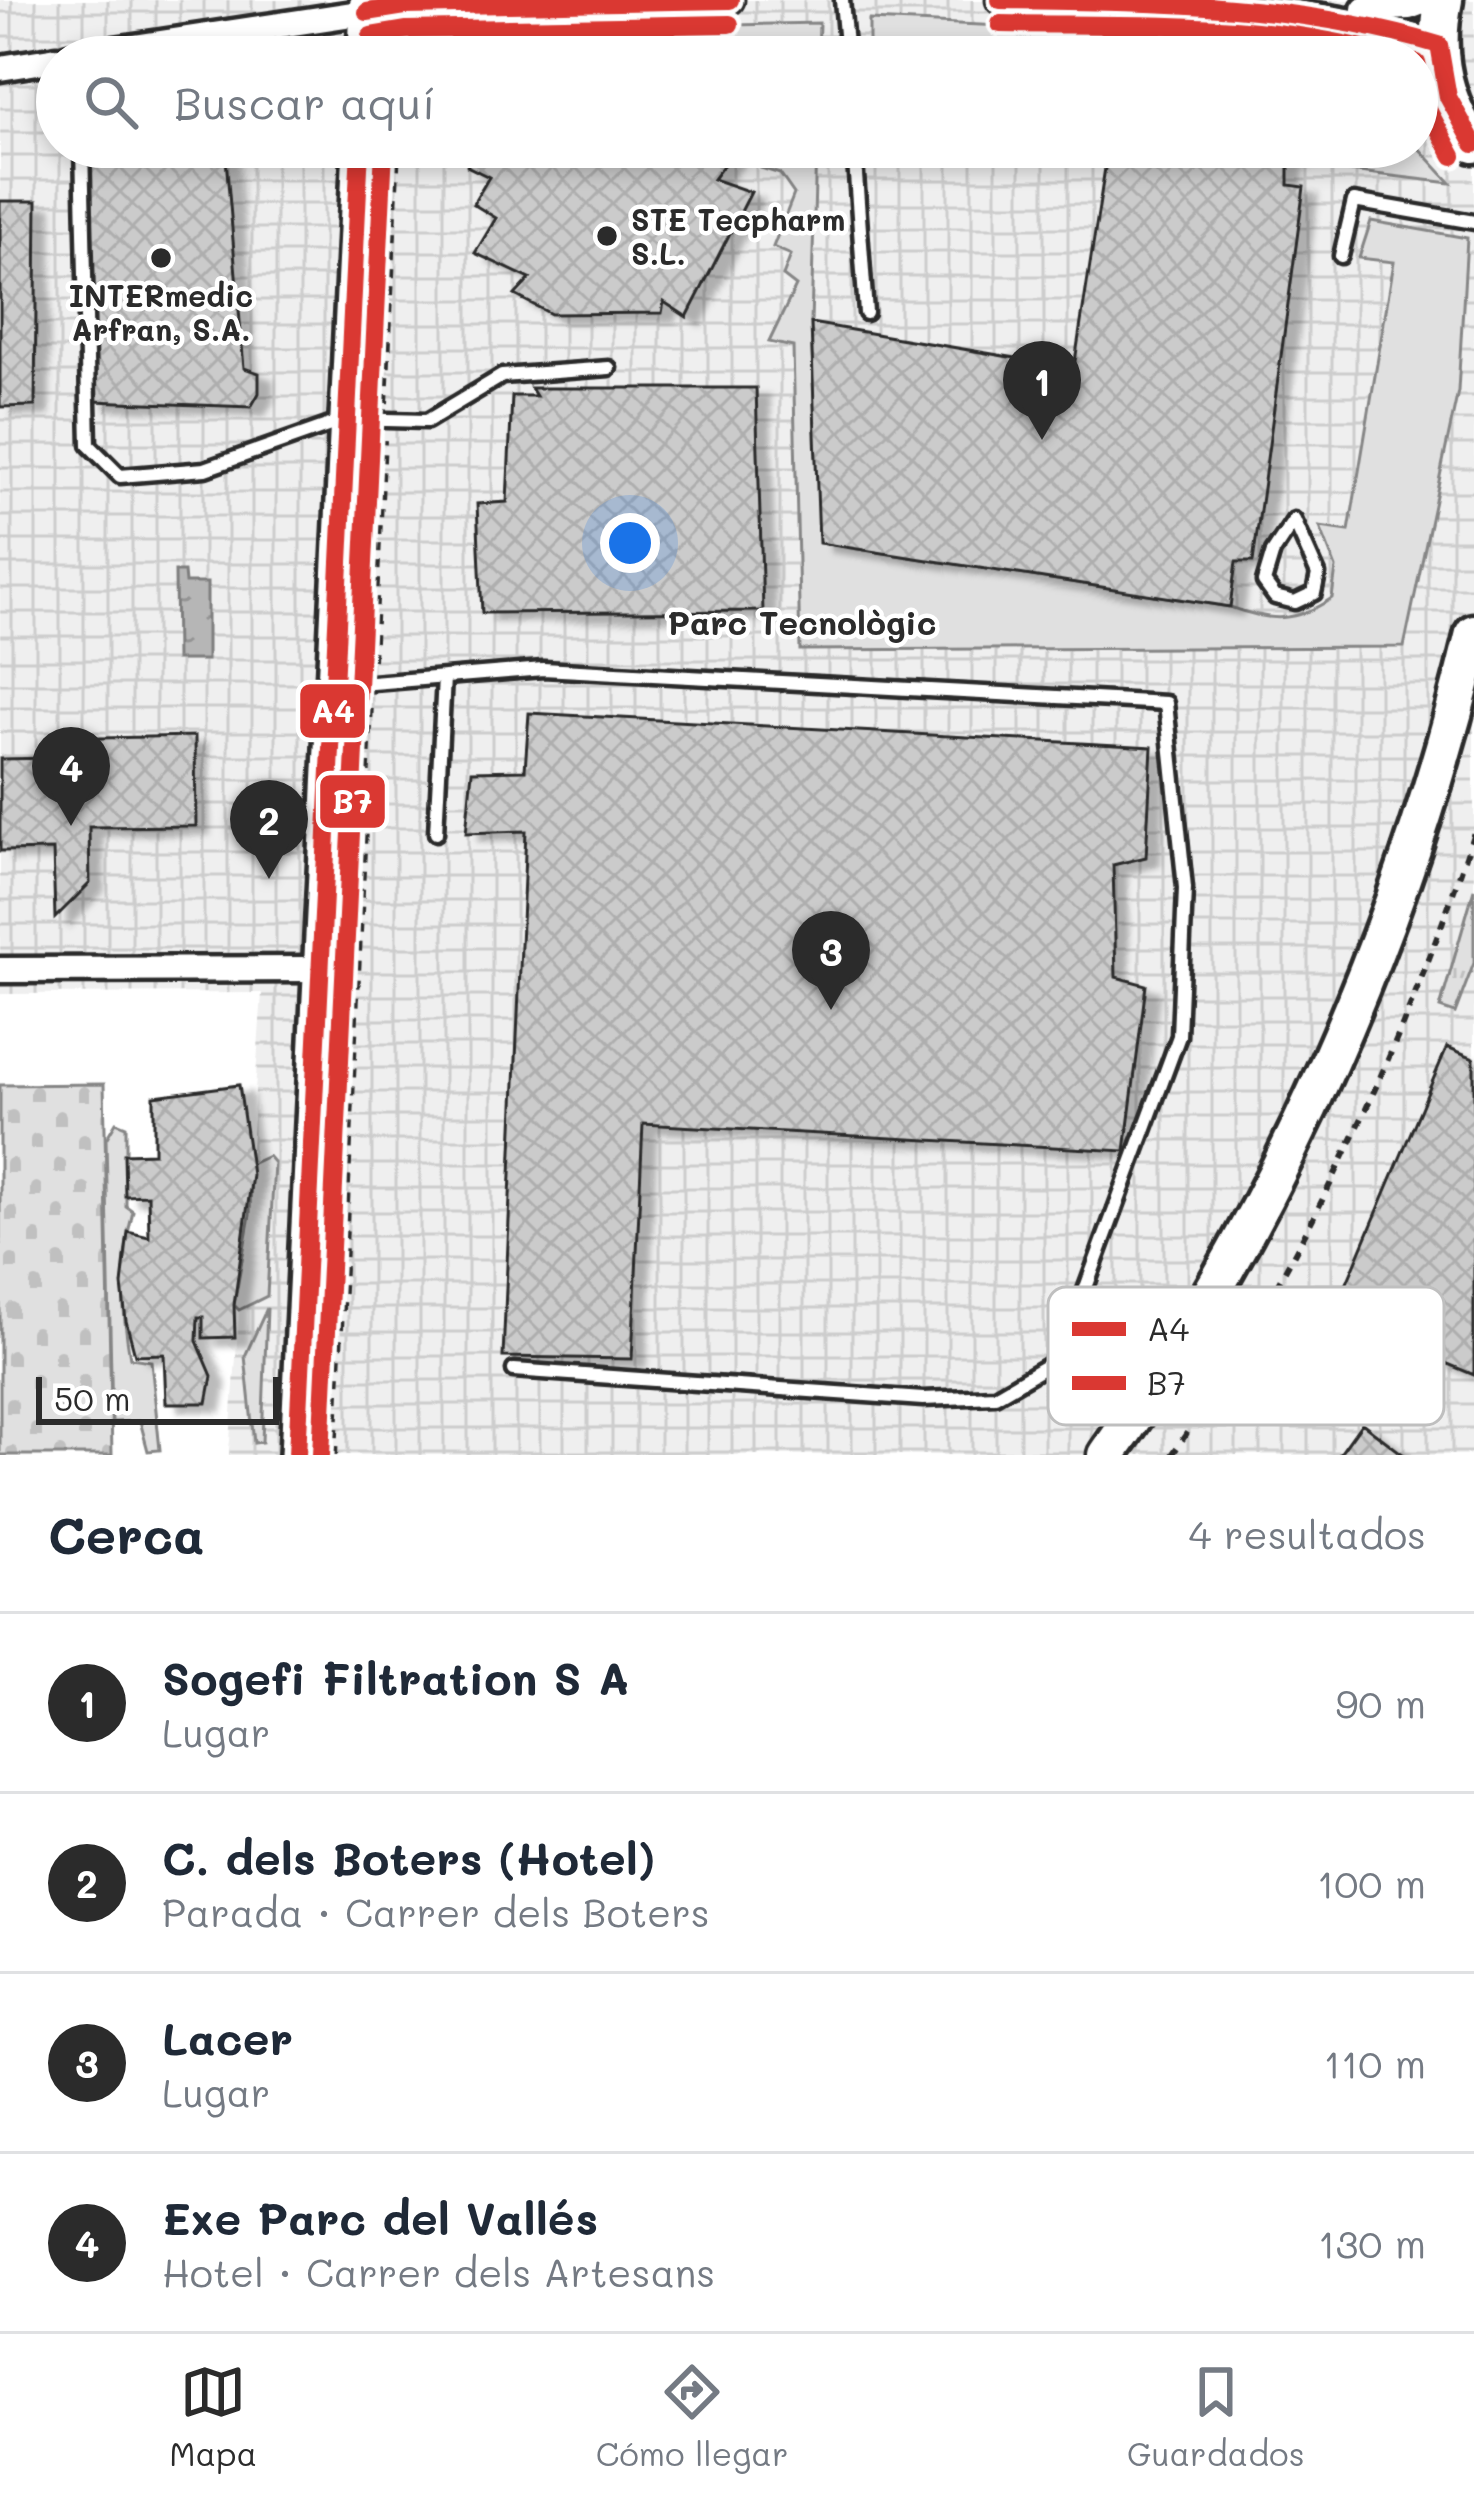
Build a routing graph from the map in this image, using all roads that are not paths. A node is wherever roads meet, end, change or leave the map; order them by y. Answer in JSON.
{"nodes":[{"id":1,"x":730,"y":0,"type":"edge"},
{"id":2,"x":842,"y":0,"type":"edge"},
{"id":3,"x":1000,"y":0,"type":"edge"},
{"id":4,"x":1427,"y":0,"type":"edge"},
{"id":5,"x":1444,"y":0,"type":"edge"},
{"id":6,"x":528,"y":4,"type":"junction"},
{"id":7,"x":367,"y":6,"type":"edge"},
{"id":8,"x":1343,"y":12,"type":"junction"},
{"id":9,"x":193,"y":36,"type":"edge"},
{"id":10,"x":366,"y":36,"type":"edge"},
{"id":11,"x":520,"y":36,"type":"edge"},
{"id":12,"x":845,"y":36,"type":"edge"},
{"id":13,"x":1422,"y":36,"type":"edge"},
{"id":14,"x":1439,"y":45,"type":"joint"},
{"id":15,"x":36,"y":62,"type":"edge"},
{"id":16,"x":0,"y":68,"type":"edge"},
{"id":17,"x":1474,"y":144,"type":"edge"},
{"id":18,"x":82,"y":168,"type":"edge"},
{"id":19,"x":359,"y":168,"type":"edge"},
{"id":20,"x":856,"y":168,"type":"edge"},
{"id":21,"x":1474,"y":222,"type":"edge"},
{"id":22,"x":1341,"y":256,"type":"dead end"},
{"id":23,"x":866,"y":313,"type":"dead end"},
{"id":24,"x":608,"y":368,"type":"dead end"},
{"id":25,"x":347,"y":419,"type":"junction"},
{"id":26,"x":1294,"y":520,"type":"joint"},
{"id":27,"x":1474,"y":633,"type":"edge"},
{"id":28,"x":444,"y":677,"type":"junction"},
{"id":29,"x":334,"y":686,"type":"junction"},
{"id":30,"x":436,"y":833,"type":"dead end"},
{"id":31,"x":0,"y":970,"type":"edge"},
{"id":32,"x":321,"y":970,"type":"junction"},
{"id":33,"x":1086,"y":1287,"type":"edge"},
{"id":34,"x":1209,"y":1287,"type":"edge"},
{"id":35,"x":1048,"y":1365,"type":"edge"},
{"id":36,"x":514,"y":1370,"type":"dead end"},
{"id":37,"x":1125,"y":1425,"type":"edge"},
{"id":38,"x":297,"y":1455,"type":"edge"},
{"id":39,"x":1107,"y":1455,"type":"edge"}],
"edges":[{"from":1,"to":6,"type":"street"},
{"from":2,"to":12,"type":"lane"},
{"from":3,"to":8,"type":"street"},
{"from":4,"to":8,"type":"street"},
{"from":5,"to":14,"type":"main road"},
{"from":6,"to":7,"type":"street"},
{"from":6,"to":11,"type":"lane"},
{"from":7,"to":9,"type":"street"},
{"from":7,"to":10,"type":"street"},
{"from":8,"to":13,"type":"street"},
{"from":14,"to":17,"type":"main road"},
{"from":15,"to":16,"type":"street"},
{"from":18,"to":25,"type":"lane"},
{"from":19,"to":25,"type":"street"},
{"from":20,"to":23,"type":"lane"},
{"from":21,"to":22,"type":"lane"},
{"from":24,"to":25,"type":"lane"},
{"from":25,"to":29,"type":"street"},
{"from":26,"to":26,"type":"lane"},
{"from":27,"to":34,"type":"main road"},
{"from":28,"to":29,"type":"lane"},
{"from":28,"to":30,"type":"lane"},
{"from":28,"to":33,"type":"lane"},
{"from":29,"to":32,"type":"street"},
{"from":31,"to":32,"type":"street"},
{"from":32,"to":38,"type":"street"},
{"from":35,"to":36,"type":"lane"},
{"from":37,"to":39,"type":"main road"}]}
